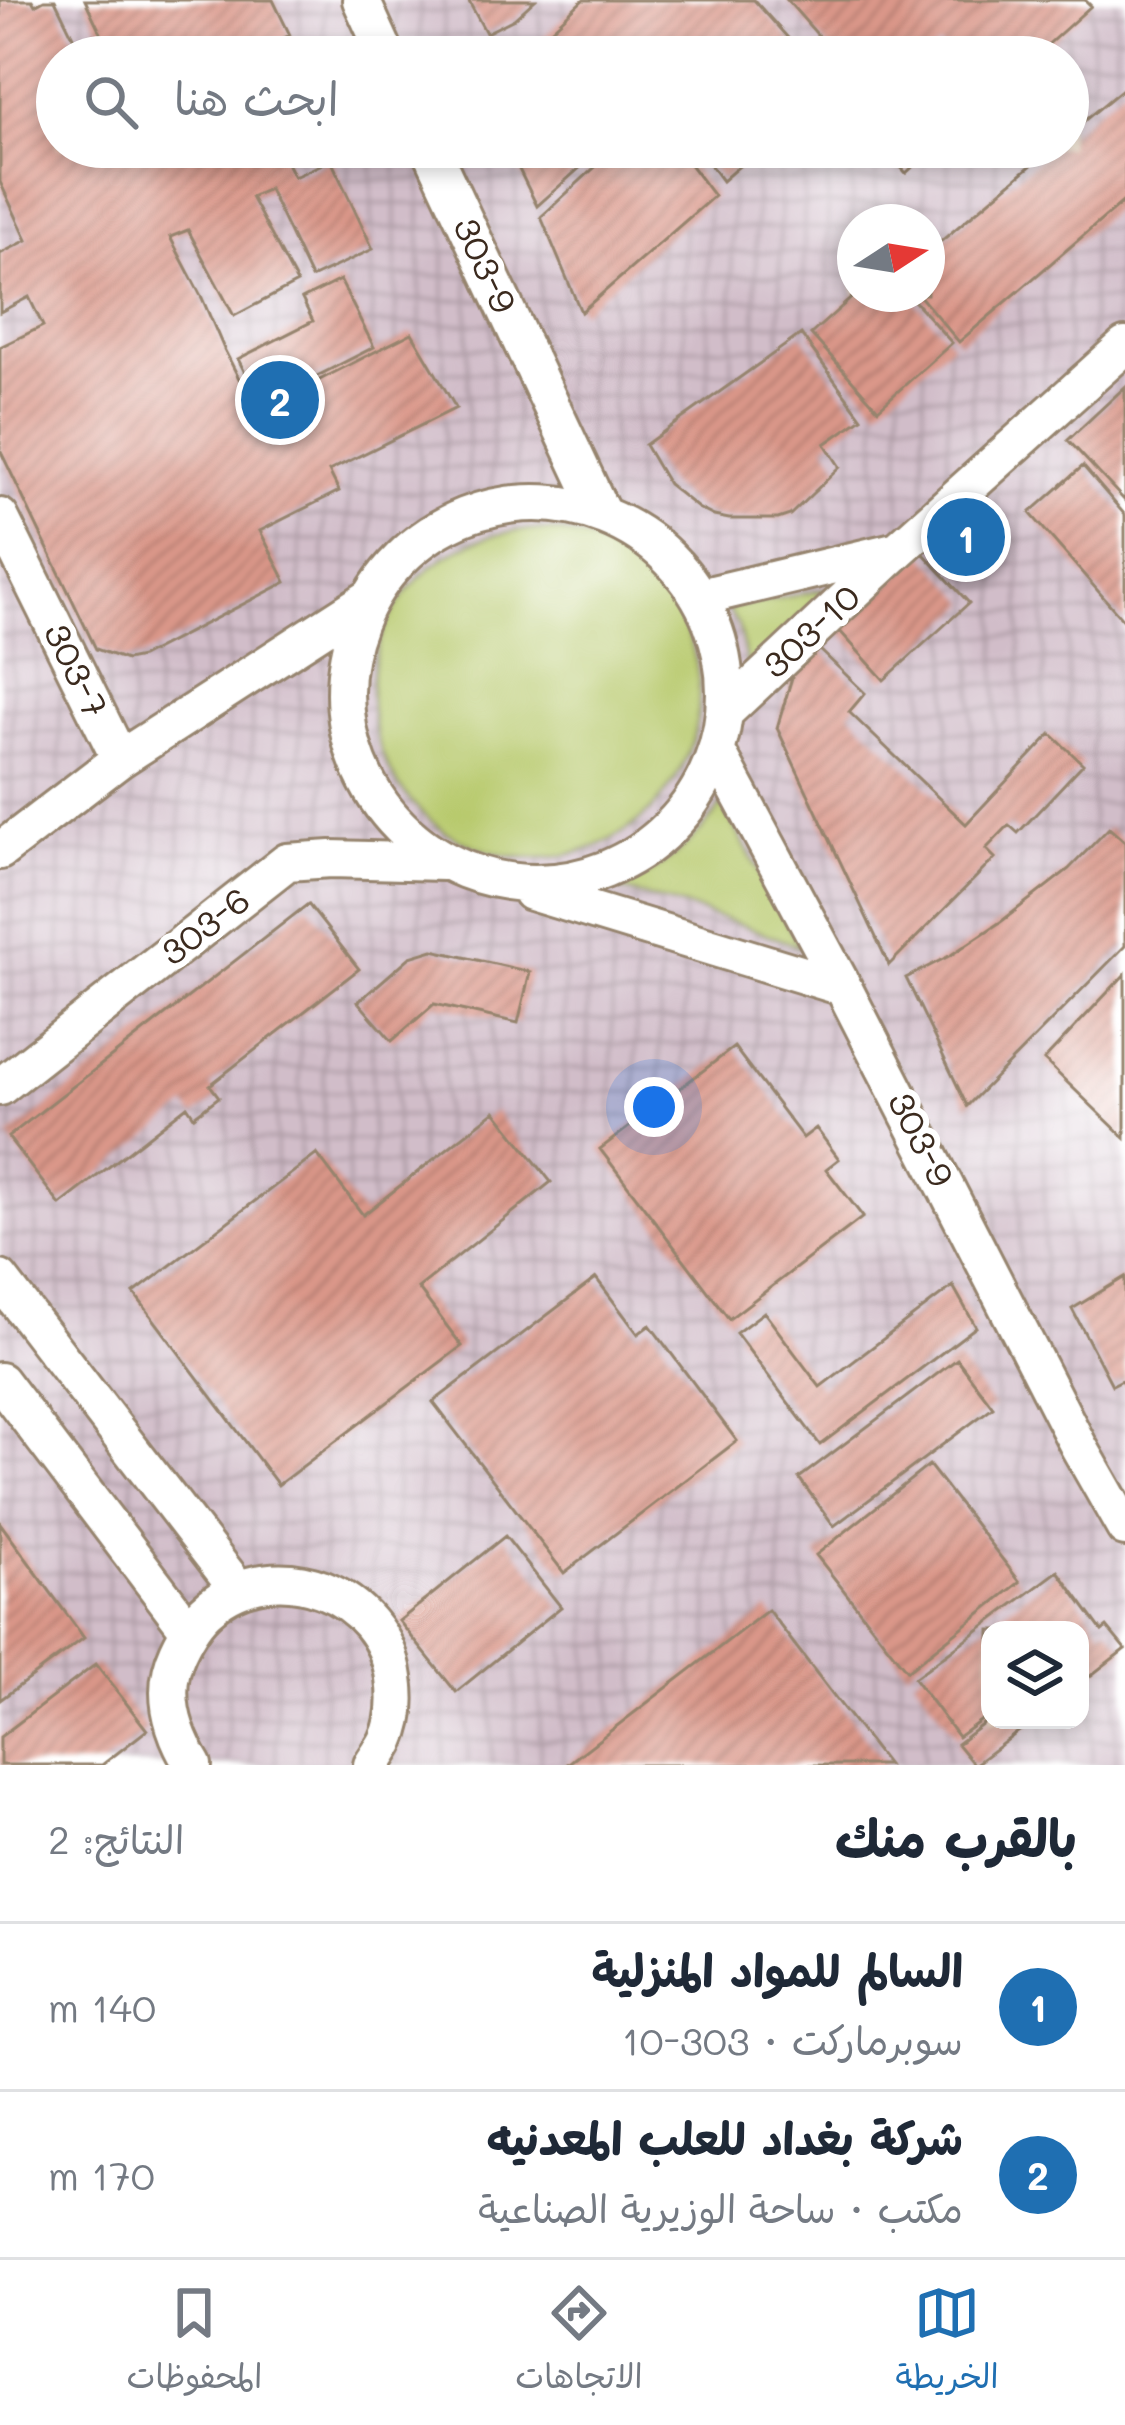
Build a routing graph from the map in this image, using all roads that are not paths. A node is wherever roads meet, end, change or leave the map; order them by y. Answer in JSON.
{"nodes":[{"id":1,"x":361,"y":0,"type":"edge"},
{"id":2,"x":377,"y":36,"type":"edge"},
{"id":3,"x":440,"y":168,"type":"edge"},
{"id":4,"x":1125,"y":346,"type":"edge"},
{"id":5,"x":602,"y":514,"type":"junction"},
{"id":6,"x":0,"y":517,"type":"edge"},
{"id":7,"x":898,"y":550,"type":"junction"},
{"id":8,"x":700,"y":597,"type":"junction"},
{"id":9,"x":368,"y":599,"type":"junction"},
{"id":10,"x":725,"y":712,"type":"junction"},
{"id":11,"x":717,"y":752,"type":"junction"},
{"id":12,"x":120,"y":759,"type":"junction"},
{"id":13,"x":0,"y":850,"type":"edge"},
{"id":14,"x":443,"y":862,"type":"junction"},
{"id":15,"x":500,"y":882,"type":"junction"},
{"id":16,"x":844,"y":987,"type":"junction"},
{"id":17,"x":0,"y":1087,"type":"edge"},
{"id":18,"x":0,"y":1279,"type":"edge"},
{"id":19,"x":0,"y":1381,"type":"edge"},
{"id":20,"x":1125,"y":1528,"type":"edge"},
{"id":21,"x":238,"y":1589,"type":"junction"},
{"id":22,"x":188,"y":1630,"type":"junction"},
{"id":23,"x":194,"y":1765,"type":"edge"},
{"id":24,"x":372,"y":1765,"type":"edge"}],
"edges":[{"from":1,"to":2,"type":"street"},
{"from":3,"to":5,"type":"street","name":"303-9"},
{"from":4,"to":7,"type":"street","name":"303-10"},
{"from":5,"to":8,"type":"street"},
{"from":5,"to":9,"type":"street"},
{"from":6,"to":12,"type":"street","name":"303-7"},
{"from":7,"to":8,"type":"street","name":"303-10"},
{"from":7,"to":10,"type":"street","name":"303-10"},
{"from":8,"to":10,"type":"street"},
{"from":9,"to":12,"type":"street"},
{"from":9,"to":14,"type":"street"},
{"from":10,"to":11,"type":"street"},
{"from":11,"to":15,"type":"street"},
{"from":11,"to":16,"type":"street","name":"303-9"},
{"from":12,"to":13,"type":"street"},
{"from":14,"to":15,"type":"street"},
{"from":14,"to":17,"type":"street","name":"303-6"},
{"from":15,"to":16,"type":"street"},
{"from":16,"to":20,"type":"street","name":"303-9"},
{"from":18,"to":21,"type":"street"},
{"from":19,"to":22,"type":"street"},
{"from":21,"to":22,"type":"street"},
{"from":21,"to":24,"type":"street"},
{"from":22,"to":23,"type":"street"}]}
